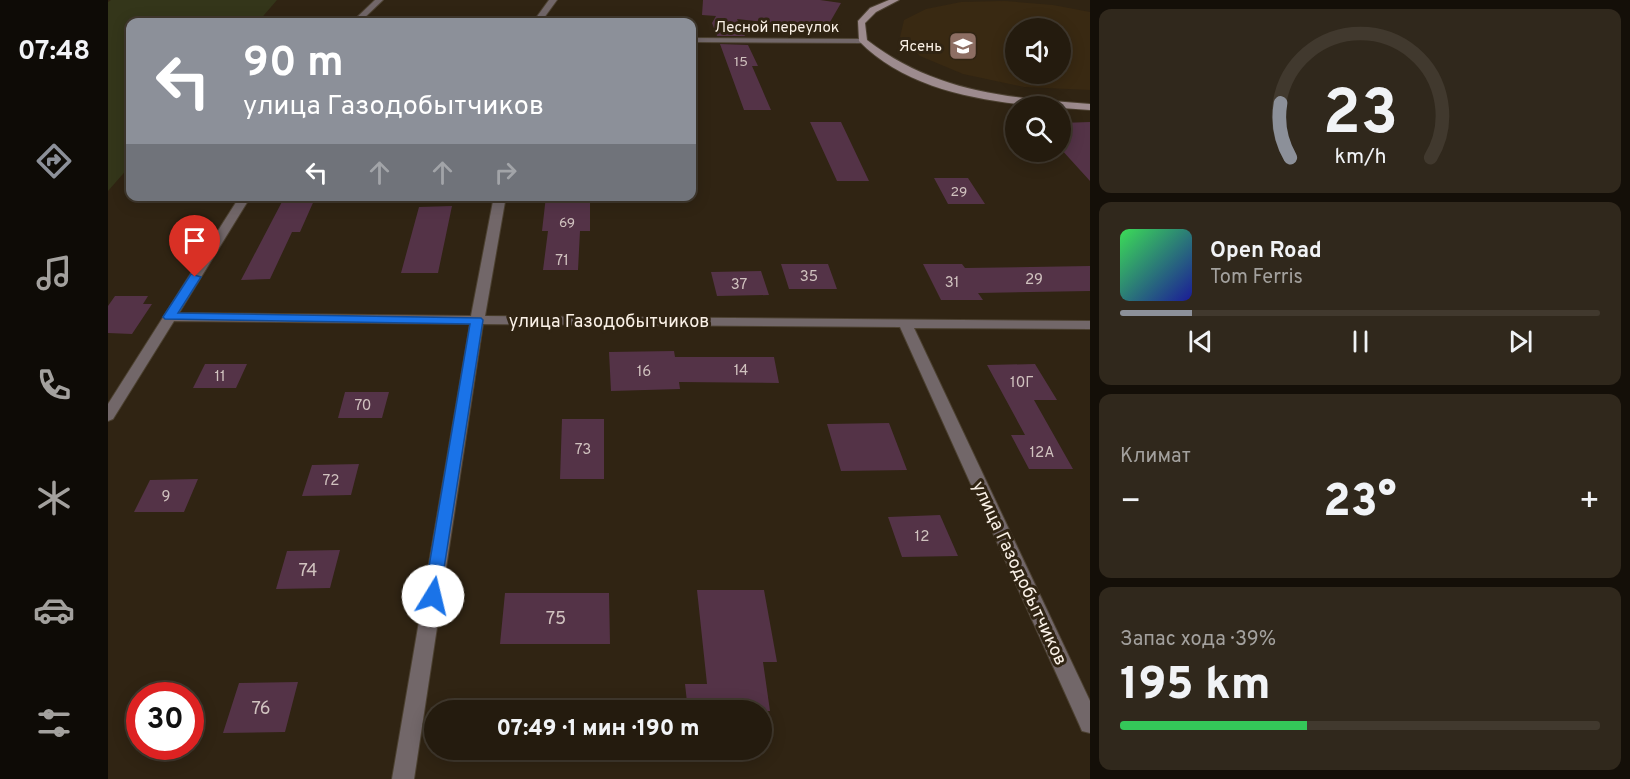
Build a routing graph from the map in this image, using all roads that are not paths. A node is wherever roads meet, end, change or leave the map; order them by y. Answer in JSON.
{"nodes":[{"id":1,"x":379,"y":0,"type":"edge"},
{"id":2,"x":553,"y":0,"type":"edge"},
{"id":3,"x":895,"y":0,"type":"edge"},
{"id":4,"x":360,"y":18,"type":"edge"},
{"id":5,"x":540,"y":18,"type":"edge"},
{"id":6,"x":696,"y":40,"type":"edge"},
{"id":7,"x":862,"y":40,"type":"junction"},
{"id":8,"x":1090,"y":107,"type":"edge"},
{"id":9,"x":243,"y":201,"type":"edge"},
{"id":10,"x":499,"y":201,"type":"edge"},
{"id":11,"x":170,"y":317,"type":"junction"},
{"id":12,"x":477,"y":320,"type":"junction"},
{"id":13,"x":905,"y":323,"type":"junction"},
{"id":14,"x":1090,"y":325,"type":"edge"},
{"id":15,"x":108,"y":416,"type":"edge"},
{"id":16,"x":1090,"y":724,"type":"edge"},
{"id":17,"x":403,"y":779,"type":"edge"}],
"edges":[{"from":1,"to":4,"type":"street"},
{"from":2,"to":5,"type":"street"},
{"from":3,"to":7,"type":"street"},
{"from":6,"to":7,"type":"street","name":"Лесной переулок"},
{"from":7,"to":8,"type":"street"},
{"from":9,"to":11,"type":"street"},
{"from":10,"to":12,"type":"street"},
{"from":11,"to":12,"type":"street","name":"улица Газодобытчиков"},
{"from":11,"to":15,"type":"street"},
{"from":12,"to":13,"type":"street","name":"улица Газодобытчиков"},
{"from":12,"to":17,"type":"street"},
{"from":13,"to":14,"type":"street","name":"улица Газодобытчиков"},
{"from":13,"to":16,"type":"street","name":"улица Газодобытчиков"}]}
